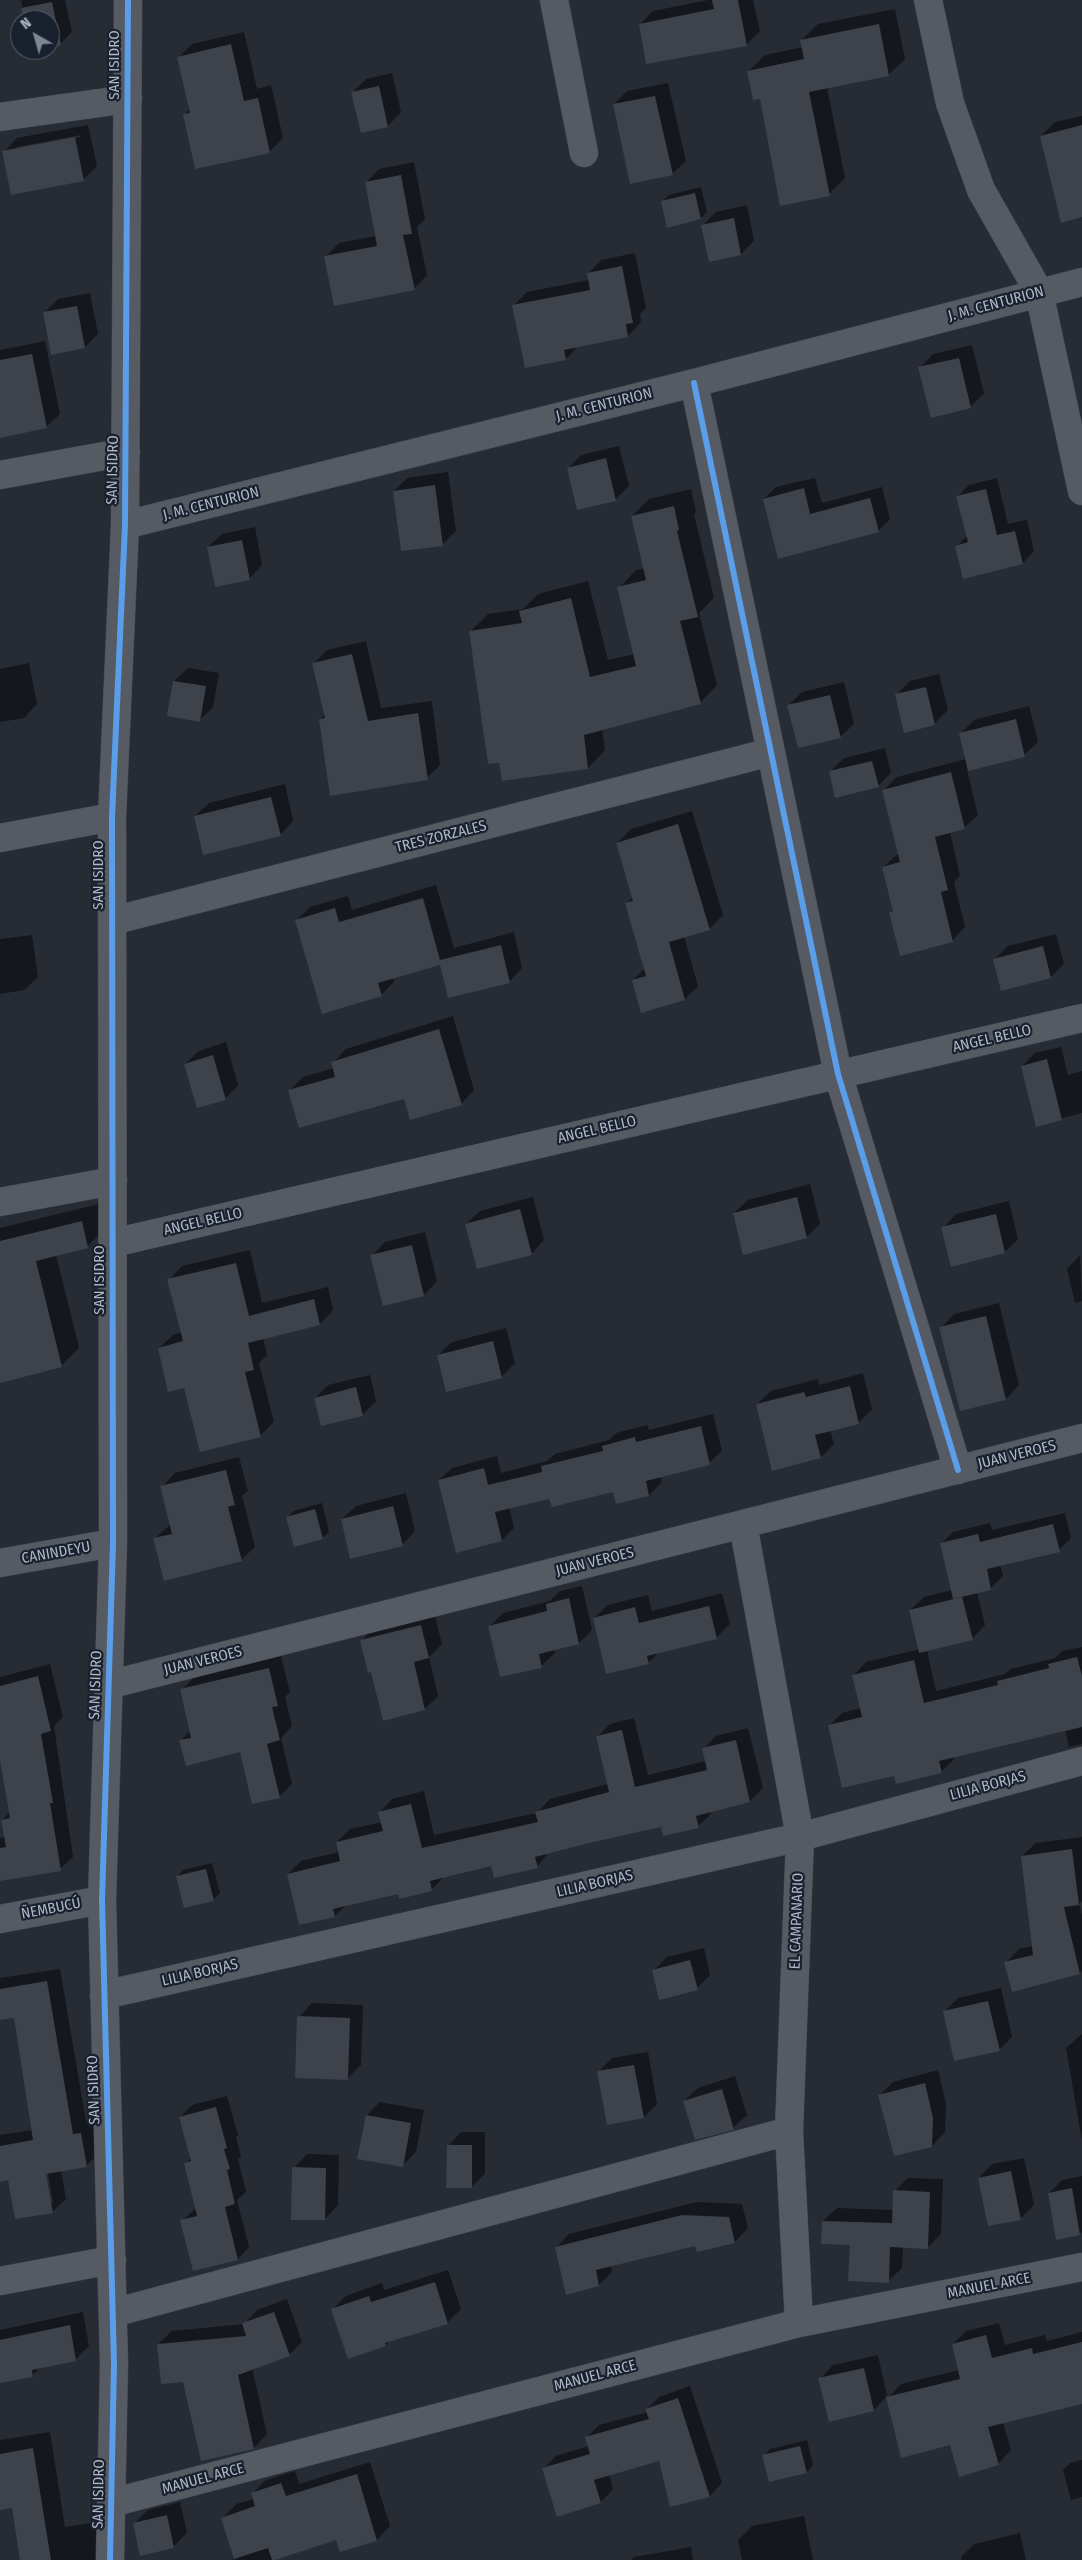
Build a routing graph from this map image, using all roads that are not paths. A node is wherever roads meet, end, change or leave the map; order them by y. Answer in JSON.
{"nodes":[{"id":1,"x":128,"y":0,"type":"edge"},
{"id":2,"x":554,"y":0,"type":"edge"},
{"id":3,"x":928,"y":0,"type":"edge"},
{"id":4,"x":128,"y":99,"type":"junction"},
{"id":5,"x":0,"y":117,"type":"edge"},
{"id":6,"x":584,"y":153,"type":"dead end"},
{"id":7,"x":1082,"y":282,"type":"edge"},
{"id":8,"x":1039,"y":292,"type":"junction"},
{"id":9,"x":694,"y":383,"type":"junction"},
{"id":10,"x":126,"y":452,"type":"junction"},
{"id":11,"x":0,"y":475,"type":"edge"},
{"id":12,"x":1082,"y":491,"type":"edge"},
{"id":13,"x":125,"y":525,"type":"junction"},
{"id":14,"x":771,"y":752,"type":"junction"},
{"id":15,"x":112,"y":817,"type":"junction"},
{"id":16,"x":0,"y":838,"type":"edge"},
{"id":17,"x":112,"y":921,"type":"junction"},
{"id":18,"x":1082,"y":1018,"type":"edge"},
{"id":19,"x":838,"y":1074,"type":"junction"},
{"id":20,"x":113,"y":1181,"type":"junction"},
{"id":21,"x":0,"y":1202,"type":"edge"},
{"id":22,"x":113,"y":1243,"type":"junction"},
{"id":23,"x":1082,"y":1438,"type":"edge"},
{"id":24,"x":958,"y":1470,"type":"junction"},
{"id":25,"x":743,"y":1524,"type":"junction"},
{"id":26,"x":113,"y":1543,"type":"junction"},
{"id":27,"x":0,"y":1563,"type":"edge"},
{"id":28,"x":108,"y":1685,"type":"junction"},
{"id":29,"x":1082,"y":1761,"type":"edge"},
{"id":30,"x":800,"y":1837,"type":"junction"},
{"id":31,"x":102,"y":1900,"type":"junction"},
{"id":32,"x":0,"y":1919,"type":"edge"},
{"id":33,"x":104,"y":1995,"type":"junction"},
{"id":34,"x":789,"y":2131,"type":"junction"},
{"id":35,"x":112,"y":2260,"type":"junction"},
{"id":36,"x":1082,"y":2267,"type":"edge"},
{"id":37,"x":0,"y":2281,"type":"edge"},
{"id":38,"x":113,"y":2313,"type":"junction"},
{"id":39,"x":799,"y":2323,"type":"junction"},
{"id":40,"x":111,"y":2502,"type":"junction"},
{"id":41,"x":110,"y":2560,"type":"edge"}],
"edges":[{"from":1,"to":4,"type":"street","name":"SAN ISIDRO"},
{"from":2,"to":6,"type":"street"},
{"from":3,"to":8,"type":"street"},
{"from":4,"to":5,"type":"street"},
{"from":4,"to":10,"type":"street","name":"SAN ISIDRO"},
{"from":7,"to":8,"type":"street","name":"J. M. CENTURION"},
{"from":8,"to":9,"type":"street","name":"J. M. CENTURION"},
{"from":8,"to":12,"type":"street"},
{"from":9,"to":13,"type":"street","name":"J. M. CENTURION"},
{"from":9,"to":14,"type":"street"},
{"from":10,"to":11,"type":"street"},
{"from":10,"to":13,"type":"street","name":"SAN ISIDRO"},
{"from":13,"to":15,"type":"street","name":"SAN ISIDRO"},
{"from":14,"to":17,"type":"street","name":"TRES ZORZALES"},
{"from":14,"to":19,"type":"street"},
{"from":15,"to":16,"type":"street"},
{"from":15,"to":17,"type":"street","name":"SAN ISIDRO"},
{"from":17,"to":20,"type":"street","name":"SAN ISIDRO"},
{"from":18,"to":19,"type":"street","name":"ANGEL BELLO"},
{"from":19,"to":22,"type":"street","name":"ANGEL BELLO"},
{"from":19,"to":24,"type":"street"},
{"from":20,"to":21,"type":"street"},
{"from":20,"to":22,"type":"street","name":"SAN ISIDRO"},
{"from":22,"to":26,"type":"street","name":"SAN ISIDRO"},
{"from":23,"to":24,"type":"street","name":"JUAN VEROES"},
{"from":24,"to":25,"type":"street","name":"JUAN VEROES"},
{"from":25,"to":28,"type":"street","name":"JUAN VEROES"},
{"from":25,"to":30,"type":"street","name":"EL CAMPANARIO"},
{"from":26,"to":27,"type":"street","name":"CANINDEYU"},
{"from":26,"to":28,"type":"street","name":"SAN ISIDRO"},
{"from":28,"to":31,"type":"street","name":"SAN ISIDRO"},
{"from":29,"to":30,"type":"street","name":"LILIA BORJAS"},
{"from":30,"to":33,"type":"street","name":"LILIA BORJAS"},
{"from":30,"to":34,"type":"street","name":"EL CAMPANARIO"},
{"from":31,"to":32,"type":"street","name":"ÑEMBUCÚ"},
{"from":31,"to":33,"type":"street","name":"SAN ISIDRO"},
{"from":33,"to":35,"type":"street","name":"SAN ISIDRO"},
{"from":34,"to":38,"type":"street"},
{"from":34,"to":39,"type":"street","name":"EL CAMPANARIO"},
{"from":35,"to":37,"type":"street"},
{"from":35,"to":38,"type":"street","name":"SAN ISIDRO"},
{"from":36,"to":39,"type":"street","name":"MANUEL ARCE"},
{"from":38,"to":40,"type":"street","name":"SAN ISIDRO"},
{"from":39,"to":40,"type":"street","name":"MANUEL ARCE"},
{"from":40,"to":41,"type":"street","name":"SAN ISIDRO"}]}
